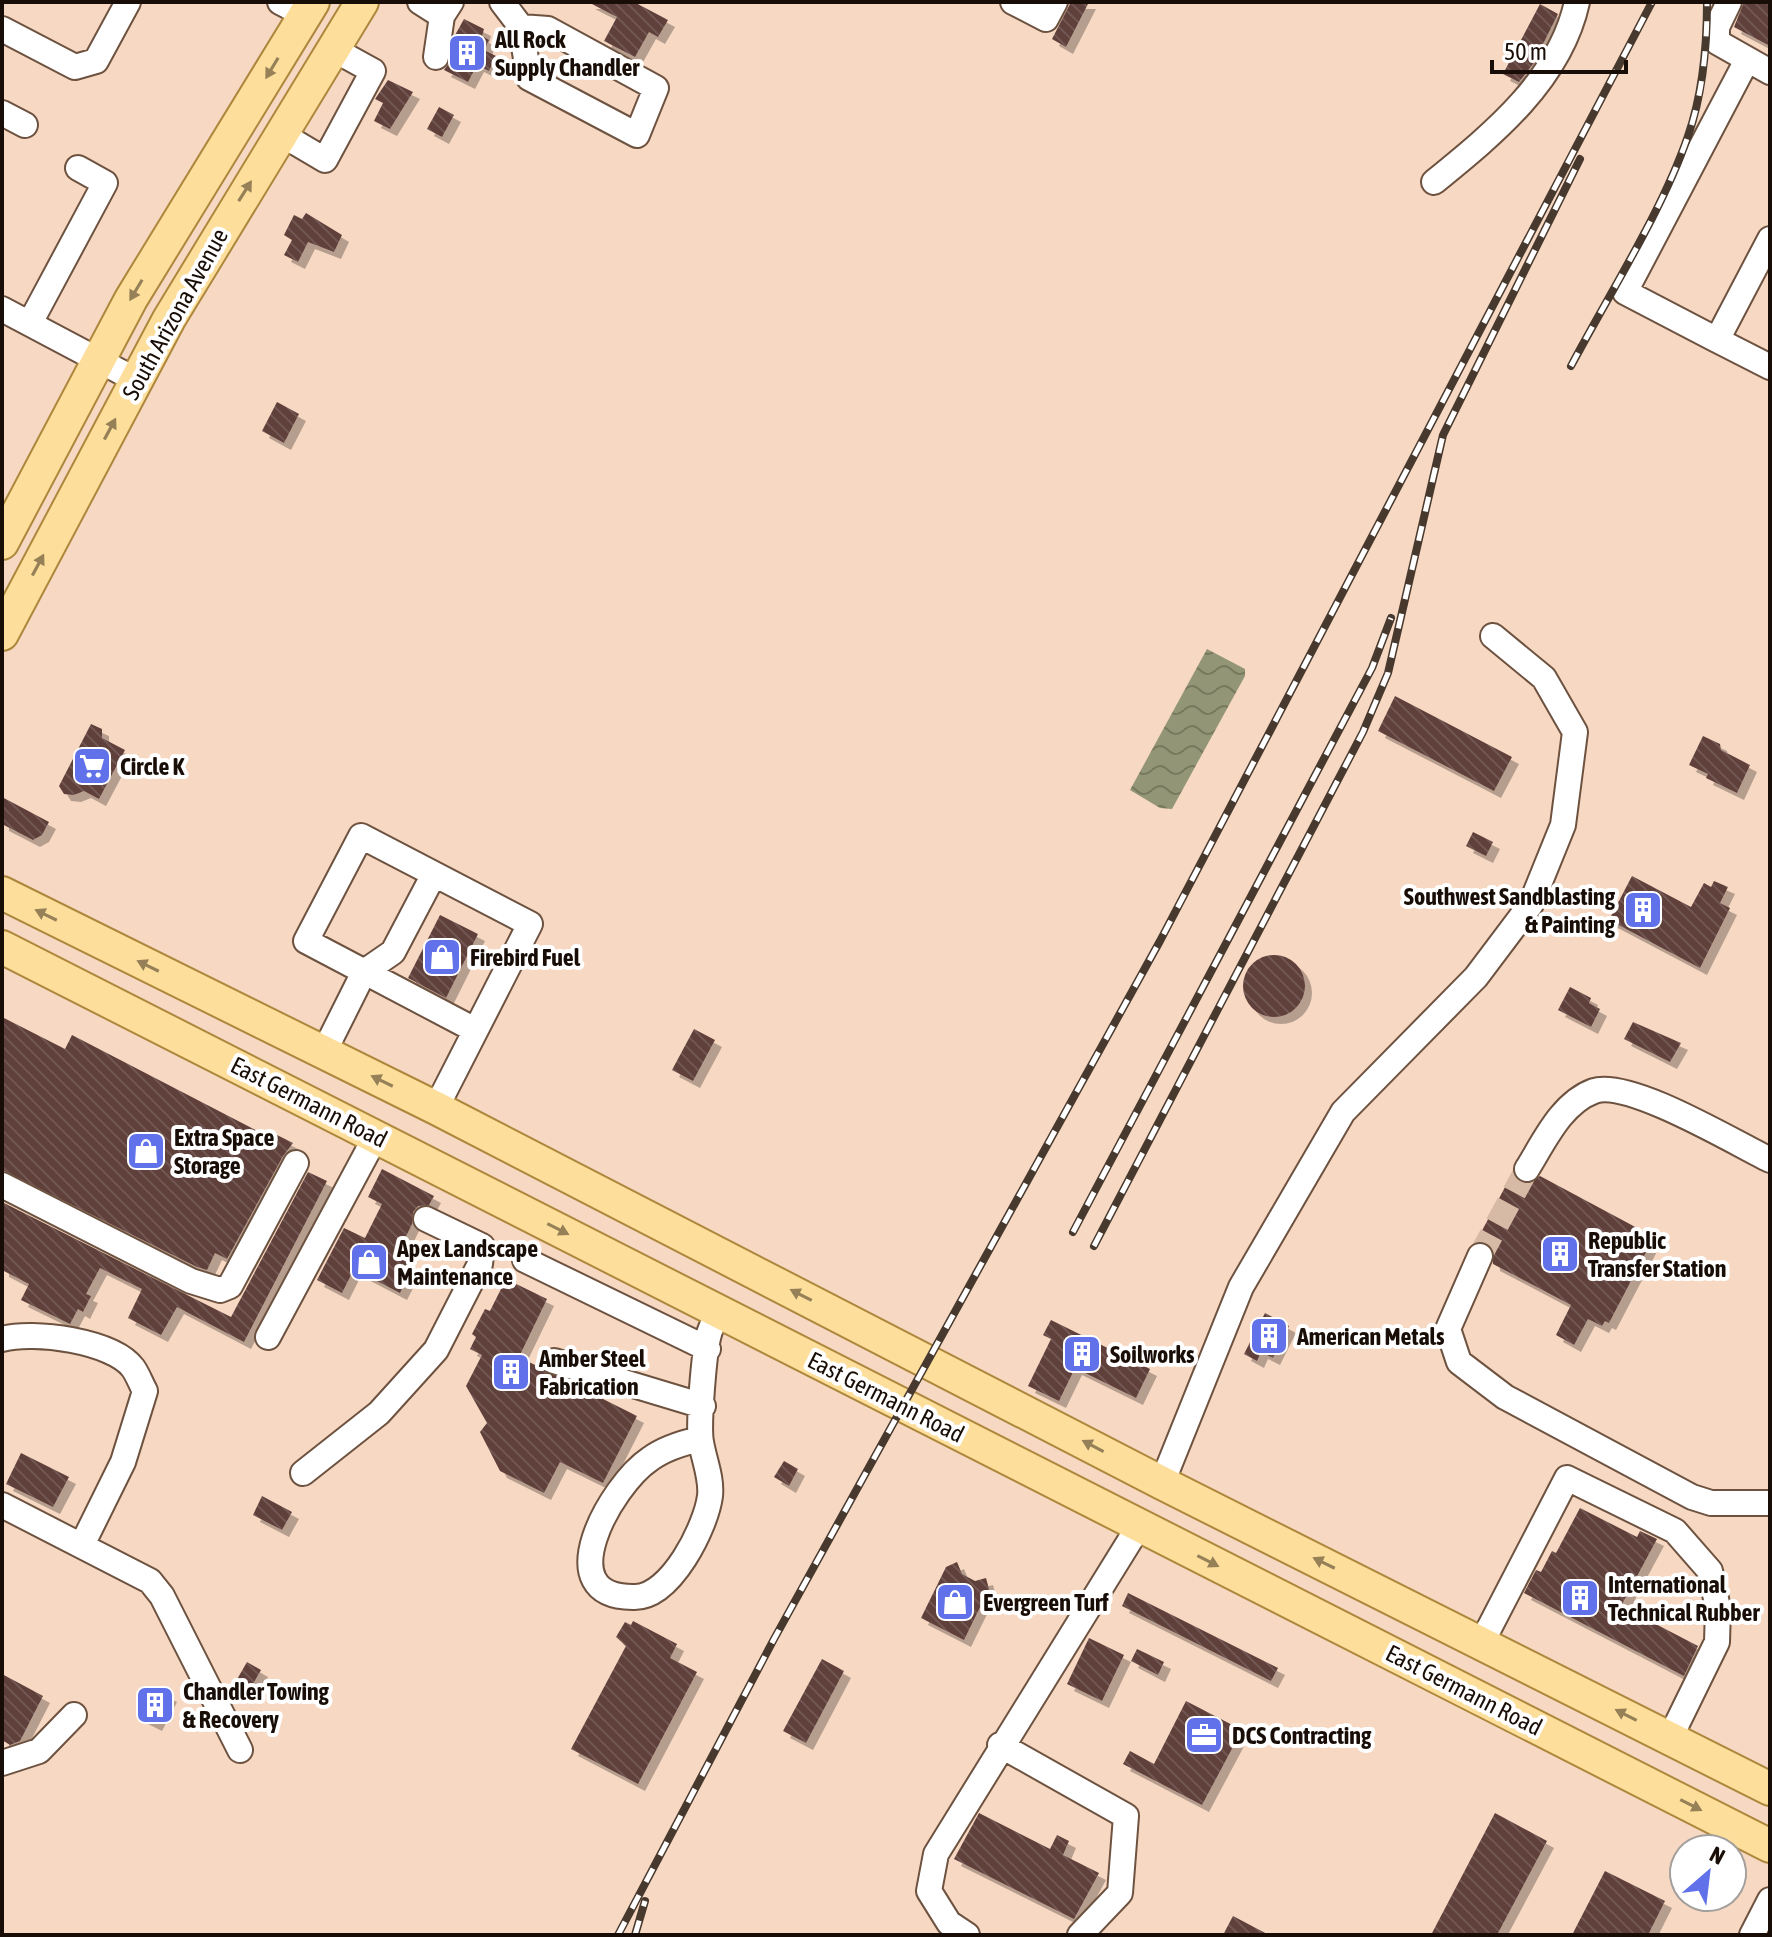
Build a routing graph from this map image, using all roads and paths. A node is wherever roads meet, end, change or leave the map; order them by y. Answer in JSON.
{"nodes":[{"id":1,"x":128,"y":2,"type":"edge"},
{"id":2,"x":362,"y":2,"type":"edge"},
{"id":3,"x":420,"y":2,"type":"edge"},
{"id":4,"x":502,"y":2,"type":"edge"},
{"id":5,"x":1014,"y":2,"type":"edge"},
{"id":6,"x":1055,"y":2,"type":"edge"},
{"id":7,"x":1577,"y":2,"type":"edge"},
{"id":8,"x":1729,"y":2,"type":"edge"},
{"id":9,"x":299,"y":6,"type":"edge"},
{"id":10,"x":446,"y":9,"type":"edge"},
{"id":11,"x":521,"y":27,"type":"junction"},
{"id":12,"x":2,"y":29,"type":"edge"},
{"id":13,"x":333,"y":49,"type":"junction"},
{"id":14,"x":436,"y":57,"type":"dead end"},
{"id":15,"x":1747,"y":60,"type":"junction"},
{"id":16,"x":1770,"y":72,"type":"edge"},
{"id":17,"x":2,"y":113,"type":"edge"},
{"id":18,"x":25,"y":125,"type":"dead end"},
{"id":19,"x":281,"y":134,"type":"junction"},
{"id":20,"x":78,"y":168,"type":"dead end"},
{"id":21,"x":1434,"y":182,"type":"dead end"},
{"id":22,"x":1770,"y":239,"type":"edge"},
{"id":23,"x":2,"y":309,"type":"edge"},
{"id":24,"x":30,"y":323,"type":"junction"},
{"id":25,"x":1717,"y":340,"type":"junction"},
{"id":26,"x":99,"y":360,"type":"junction"},
{"id":27,"x":1770,"y":367,"type":"edge"},
{"id":28,"x":136,"y":380,"type":"junction"},
{"id":29,"x":2,"y":543,"type":"edge"},
{"id":30,"x":2,"y":634,"type":"edge"},
{"id":31,"x":1493,"y":636,"type":"dead end"},
{"id":32,"x":434,"y":874,"type":"junction"},
{"id":33,"x":2,"y":893,"type":"edge"},
{"id":34,"x":2,"y":947,"type":"edge"},
{"id":35,"x":364,"y":972,"type":"junction"},
{"id":36,"x":473,"y":1029,"type":"junction"},
{"id":37,"x":324,"y":1052,"type":"junction"},
{"id":38,"x":436,"y":1108,"type":"junction"},
{"id":39,"x":376,"y":1136,"type":"junction"},
{"id":40,"x":526,"y":1154,"type":"junction"},
{"id":41,"x":414,"y":1155,"type":"junction"},
{"id":42,"x":1770,"y":1160,"type":"edge"},
{"id":43,"x":296,"y":1163,"type":"dead end"},
{"id":44,"x":1527,"y":1169,"type":"tunnel mouth"},
{"id":45,"x":2,"y":1185,"type":"edge"},
{"id":46,"x":504,"y":1201,"type":"junction"},
{"id":47,"x":426,"y":1219,"type":"dead end"},
{"id":48,"x":1480,"y":1256,"type":"tunnel mouth"},
{"id":49,"x":525,"y":1260,"type":"dead end"},
{"id":50,"x":743,"y":1265,"type":"junction"},
{"id":51,"x":719,"y":1312,"type":"junction"},
{"id":52,"x":268,"y":1337,"type":"dead end"},
{"id":53,"x":2,"y":1339,"type":"edge"},
{"id":54,"x":708,"y":1349,"type":"junction"},
{"id":55,"x":554,"y":1361,"type":"dead end"},
{"id":56,"x":703,"y":1406,"type":"junction"},
{"id":57,"x":700,"y":1439,"type":"junction"},
{"id":58,"x":303,"y":1473,"type":"dead end"},
{"id":59,"x":1162,"y":1483,"type":"junction"},
{"id":60,"x":1770,"y":1503,"type":"edge"},
{"id":61,"x":2,"y":1505,"type":"edge"},
{"id":62,"x":1139,"y":1526,"type":"junction"},
{"id":63,"x":82,"y":1545,"type":"junction"},
{"id":64,"x":1482,"y":1642,"type":"junction"},
{"id":65,"x":74,"y":1715,"type":"dead end"},
{"id":66,"x":1670,"y":1738,"type":"junction"},
{"id":67,"x":1000,"y":1745,"type":"junction"},
{"id":68,"x":240,"y":1750,"type":"dead end"},
{"id":69,"x":2,"y":1763,"type":"edge"},
{"id":70,"x":1770,"y":1789,"type":"edge"},
{"id":71,"x":1770,"y":1846,"type":"edge"},
{"id":72,"x":1770,"y":1900,"type":"edge"},
{"id":73,"x":967,"y":1935,"type":"edge"},
{"id":74,"x":1080,"y":1935,"type":"edge"},
{"id":75,"x":1752,"y":1935,"type":"edge"}],
"edges":[{"from":1,"to":12,"type":"street"},
{"from":2,"to":13,"type":"main road","name":"South Arizona Avenue"},
{"from":3,"to":10,"type":"street"},
{"from":4,"to":11,"type":"street"},
{"from":5,"to":6,"type":"street"},
{"from":7,"to":21,"type":"street"},
{"from":8,"to":15,"type":"street"},
{"from":9,"to":26,"type":"main road","name":"South Arizona Avenue","one_way":true},
{"from":10,"to":14,"type":"street"},
{"from":11,"to":11,"type":"street"},
{"from":13,"to":19,"type":"main road","name":"South Arizona Avenue"},
{"from":13,"to":19,"type":"street"},
{"from":15,"to":16,"type":"street"},
{"from":15,"to":25,"type":"street"},
{"from":17,"to":18,"type":"street"},
{"from":28,"to":19,"type":"main road","name":"South Arizona Avenue","one_way":true},
{"from":20,"to":24,"type":"street"},
{"from":22,"to":25,"type":"street"},
{"from":23,"to":24,"type":"street"},
{"from":24,"to":26,"type":"street"},
{"from":25,"to":27,"type":"street"},
{"from":26,"to":28,"type":"street"},
{"from":26,"to":29,"type":"main road","name":"South Arizona Avenue"},
{"from":30,"to":28,"type":"main road","name":"South Arizona Avenue","one_way":true},
{"from":31,"to":59,"type":"street"},
{"from":32,"to":35,"type":"street"},
{"from":32,"to":35,"type":"street"},
{"from":32,"to":36,"type":"street"},
{"from":37,"to":33,"type":"main road","name":"East Germann Road","one_way":true},
{"from":34,"to":39,"type":"main road","name":"East Germann Road"},
{"from":35,"to":36,"type":"street"},
{"from":35,"to":37,"type":"street"},
{"from":36,"to":38,"type":"street"},
{"from":38,"to":37,"type":"main road","name":"East Germann Road","one_way":true},
{"from":38,"to":40,"type":"main road","name":"East Germann Road"},
{"from":38,"to":41,"type":"main road"},
{"from":39,"to":41,"type":"main road","name":"East Germann Road"},
{"from":39,"to":52,"type":"street"},
{"from":40,"to":46,"type":"main road"},
{"from":40,"to":50,"type":"main road","name":"East Germann Road"},
{"from":41,"to":46,"type":"main road","name":"East Germann Road"},
{"from":42,"to":44,"type":"street"},
{"from":43,"to":45,"type":"street"},
{"from":46,"to":51,"type":"main road","name":"East Germann Road","one_way":true},
{"from":47,"to":58,"type":"street"},
{"from":48,"to":60,"type":"street"},
{"from":49,"to":54,"type":"street"},
{"from":50,"to":51,"type":"main road"},
{"from":59,"to":50,"type":"main road","name":"East Germann Road","one_way":true},
{"from":51,"to":54,"type":"street"},
{"from":51,"to":62,"type":"main road","name":"East Germann Road"},
{"from":53,"to":63,"type":"street"},
{"from":54,"to":56,"type":"street"},
{"from":55,"to":56,"type":"street"},
{"from":56,"to":57,"type":"street"},
{"from":57,"to":57,"type":"street"},
{"from":59,"to":62,"type":"main road"},
{"from":64,"to":59,"type":"main road","name":"East Germann Road","one_way":true},
{"from":61,"to":63,"type":"street"},
{"from":62,"to":67,"type":"street"},
{"from":62,"to":71,"type":"main road","name":"East Germann Road","one_way":true},
{"from":63,"to":68,"type":"street"},
{"from":66,"to":64,"type":"main road","name":"East Germann Road","one_way":true},
{"from":64,"to":66,"type":"street"},
{"from":65,"to":69,"type":"street"},
{"from":66,"to":70,"type":"main road","name":"East Germann Road"},
{"from":67,"to":73,"type":"street"},
{"from":67,"to":74,"type":"street"},
{"from":72,"to":75,"type":"street"}]}
